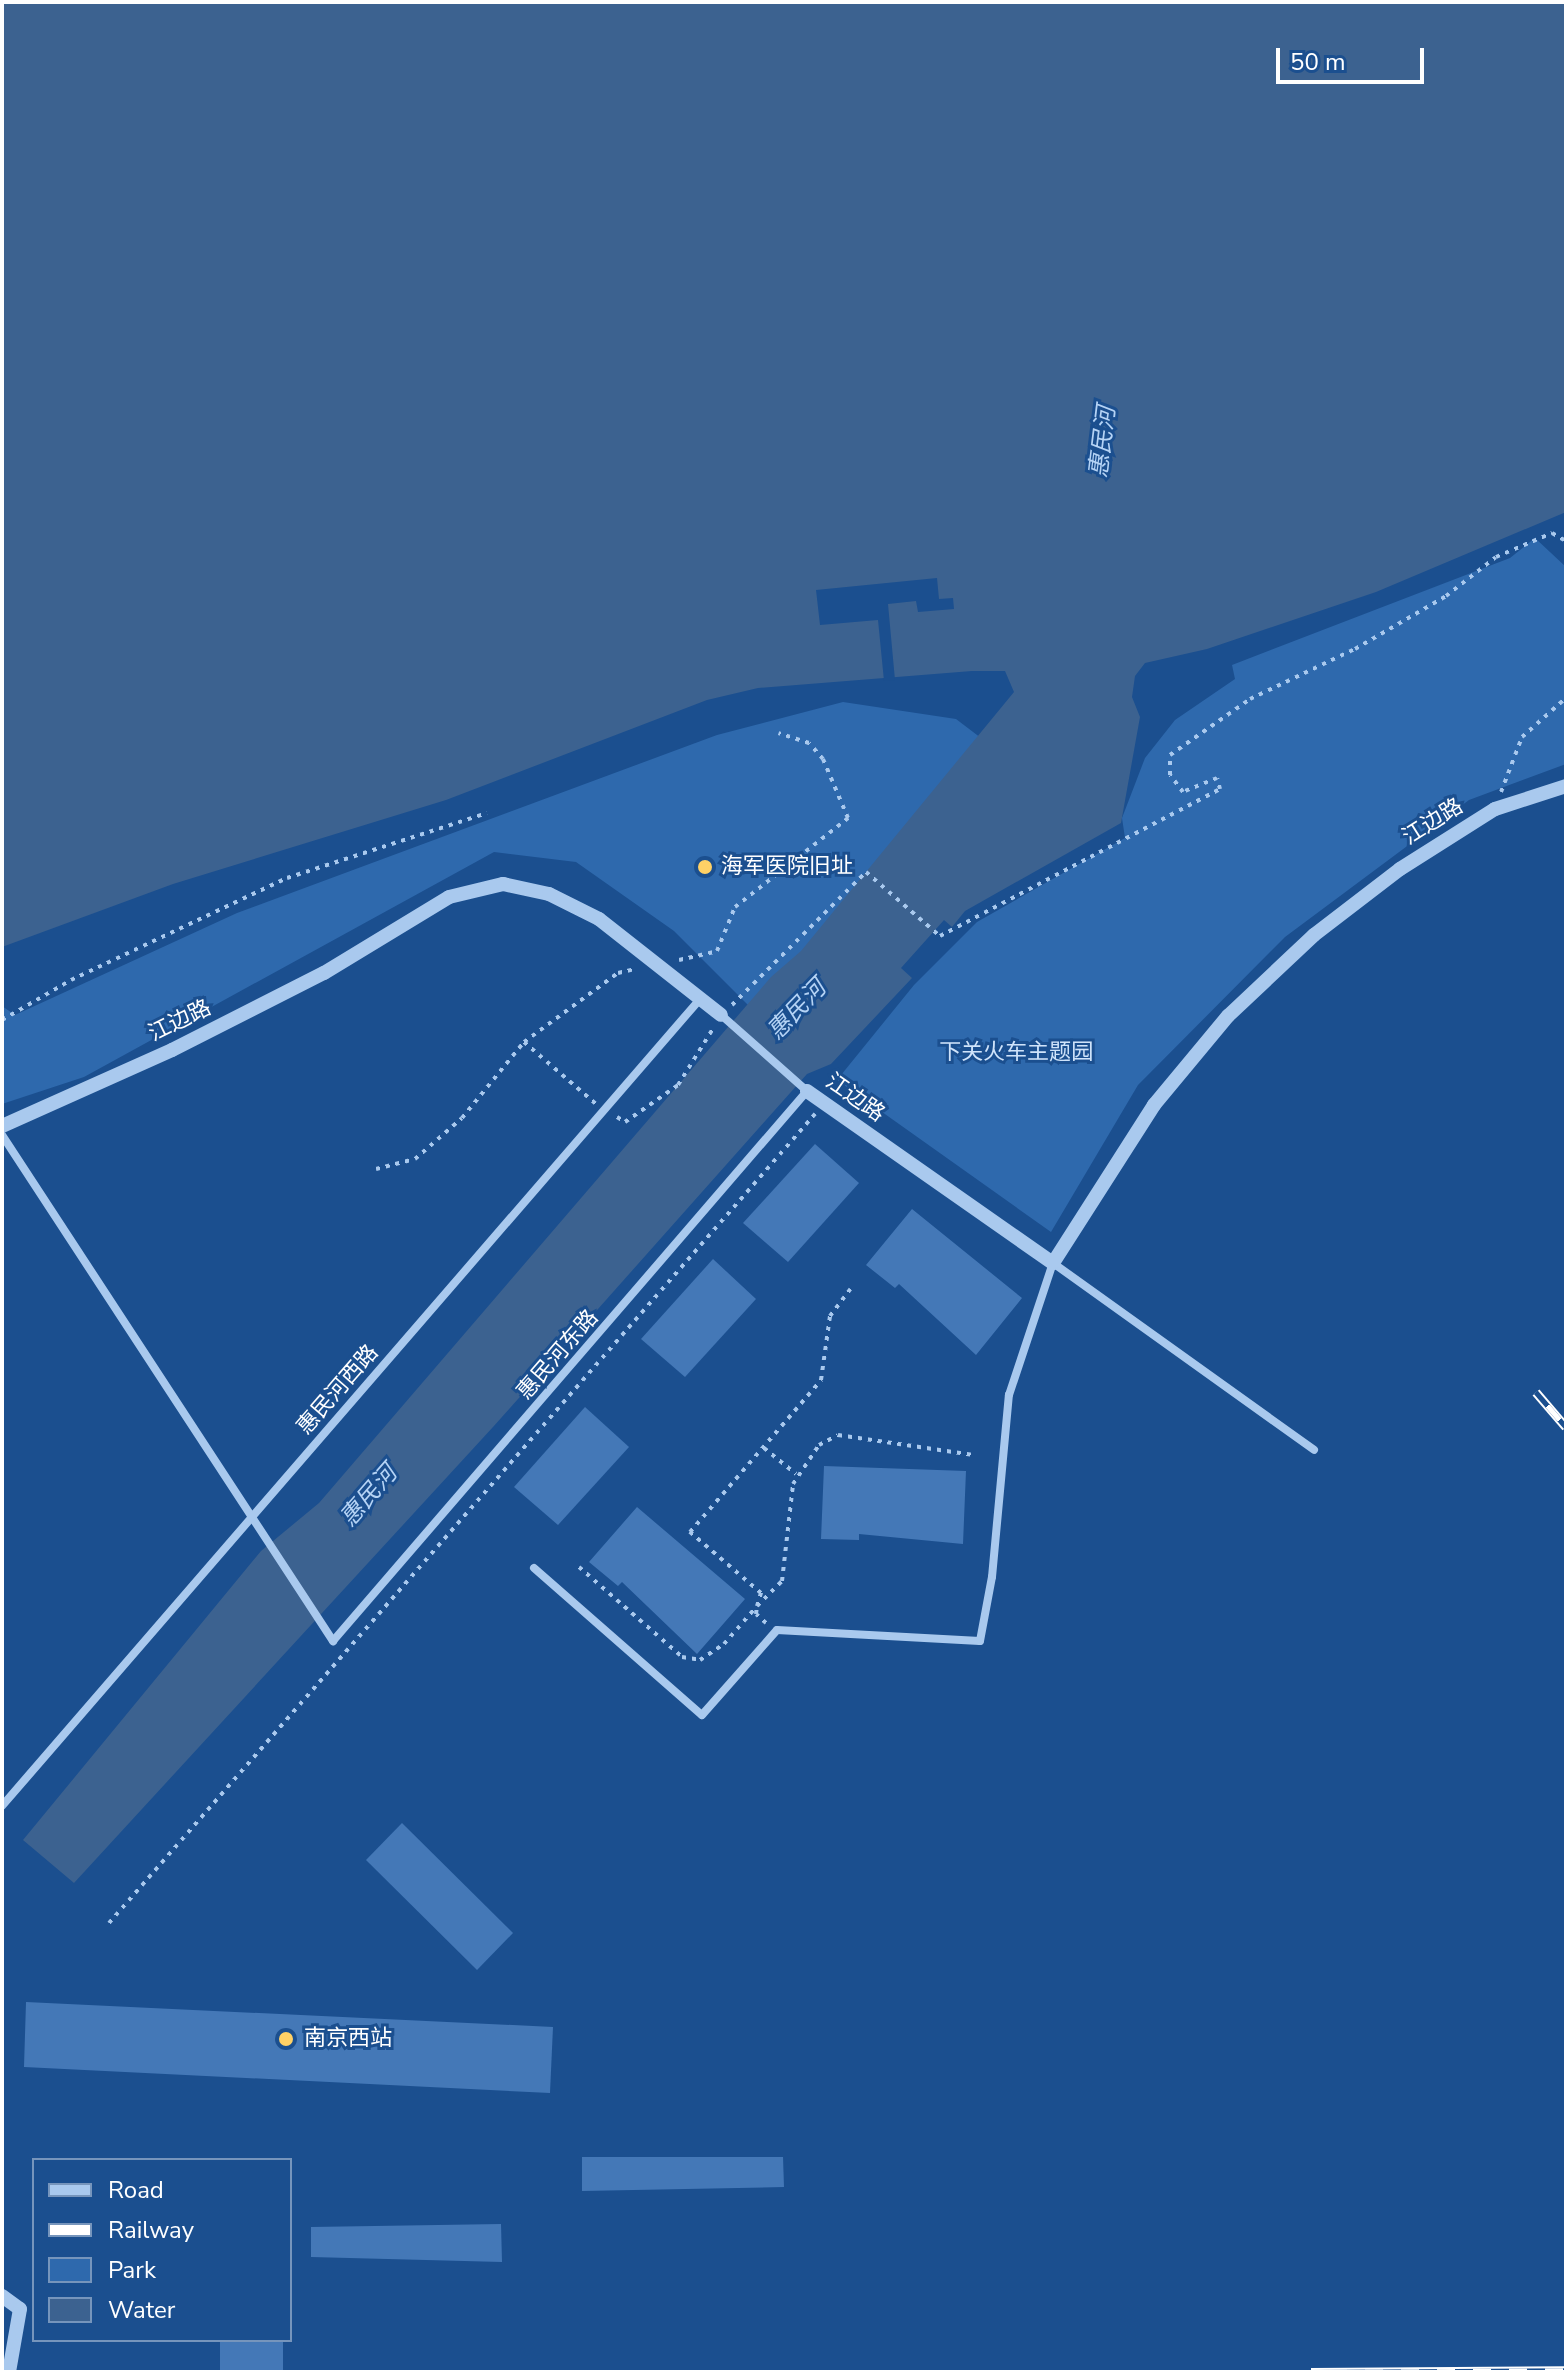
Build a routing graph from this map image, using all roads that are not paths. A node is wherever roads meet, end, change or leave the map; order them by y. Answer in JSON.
{"nodes":[{"id":1,"x":1566,"y":786,"type":"edge"},
{"id":2,"x":701,"y":998,"type":"dead end"},
{"id":3,"x":721,"y":1015,"type":"joint"},
{"id":4,"x":807,"y":1091,"type":"junction"},
{"id":5,"x":2,"y":1126,"type":"edge"},
{"id":6,"x":2,"y":1135,"type":"edge"},
{"id":7,"x":1053,"y":1263,"type":"junction"},
{"id":8,"x":1314,"y":1450,"type":"dead end"},
{"id":9,"x":250,"y":1519,"type":"junction"},
{"id":10,"x":534,"y":1568,"type":"dead end"},
{"id":11,"x":2,"y":1806,"type":"edge"},
{"id":12,"x":2,"y":2296,"type":"edge"},
{"id":13,"x":9,"y":2372,"type":"edge"}],
"edges":[{"from":1,"to":7,"type":"street","name":"江边路"},
{"from":2,"to":9,"type":"street","name":"惠民河西路"},
{"from":3,"to":4,"type":"street","name":"江边路"},
{"from":3,"to":5,"type":"street","name":"江边路"},
{"from":4,"to":7,"type":"street","name":"江边路"},
{"from":4,"to":9,"type":"street","name":"惠民河东路"},
{"from":6,"to":9,"type":"street"},
{"from":7,"to":8,"type":"street"},
{"from":7,"to":10,"type":"street"},
{"from":9,"to":11,"type":"street","name":"惠民河西路"},
{"from":12,"to":13,"type":"street"}]}
